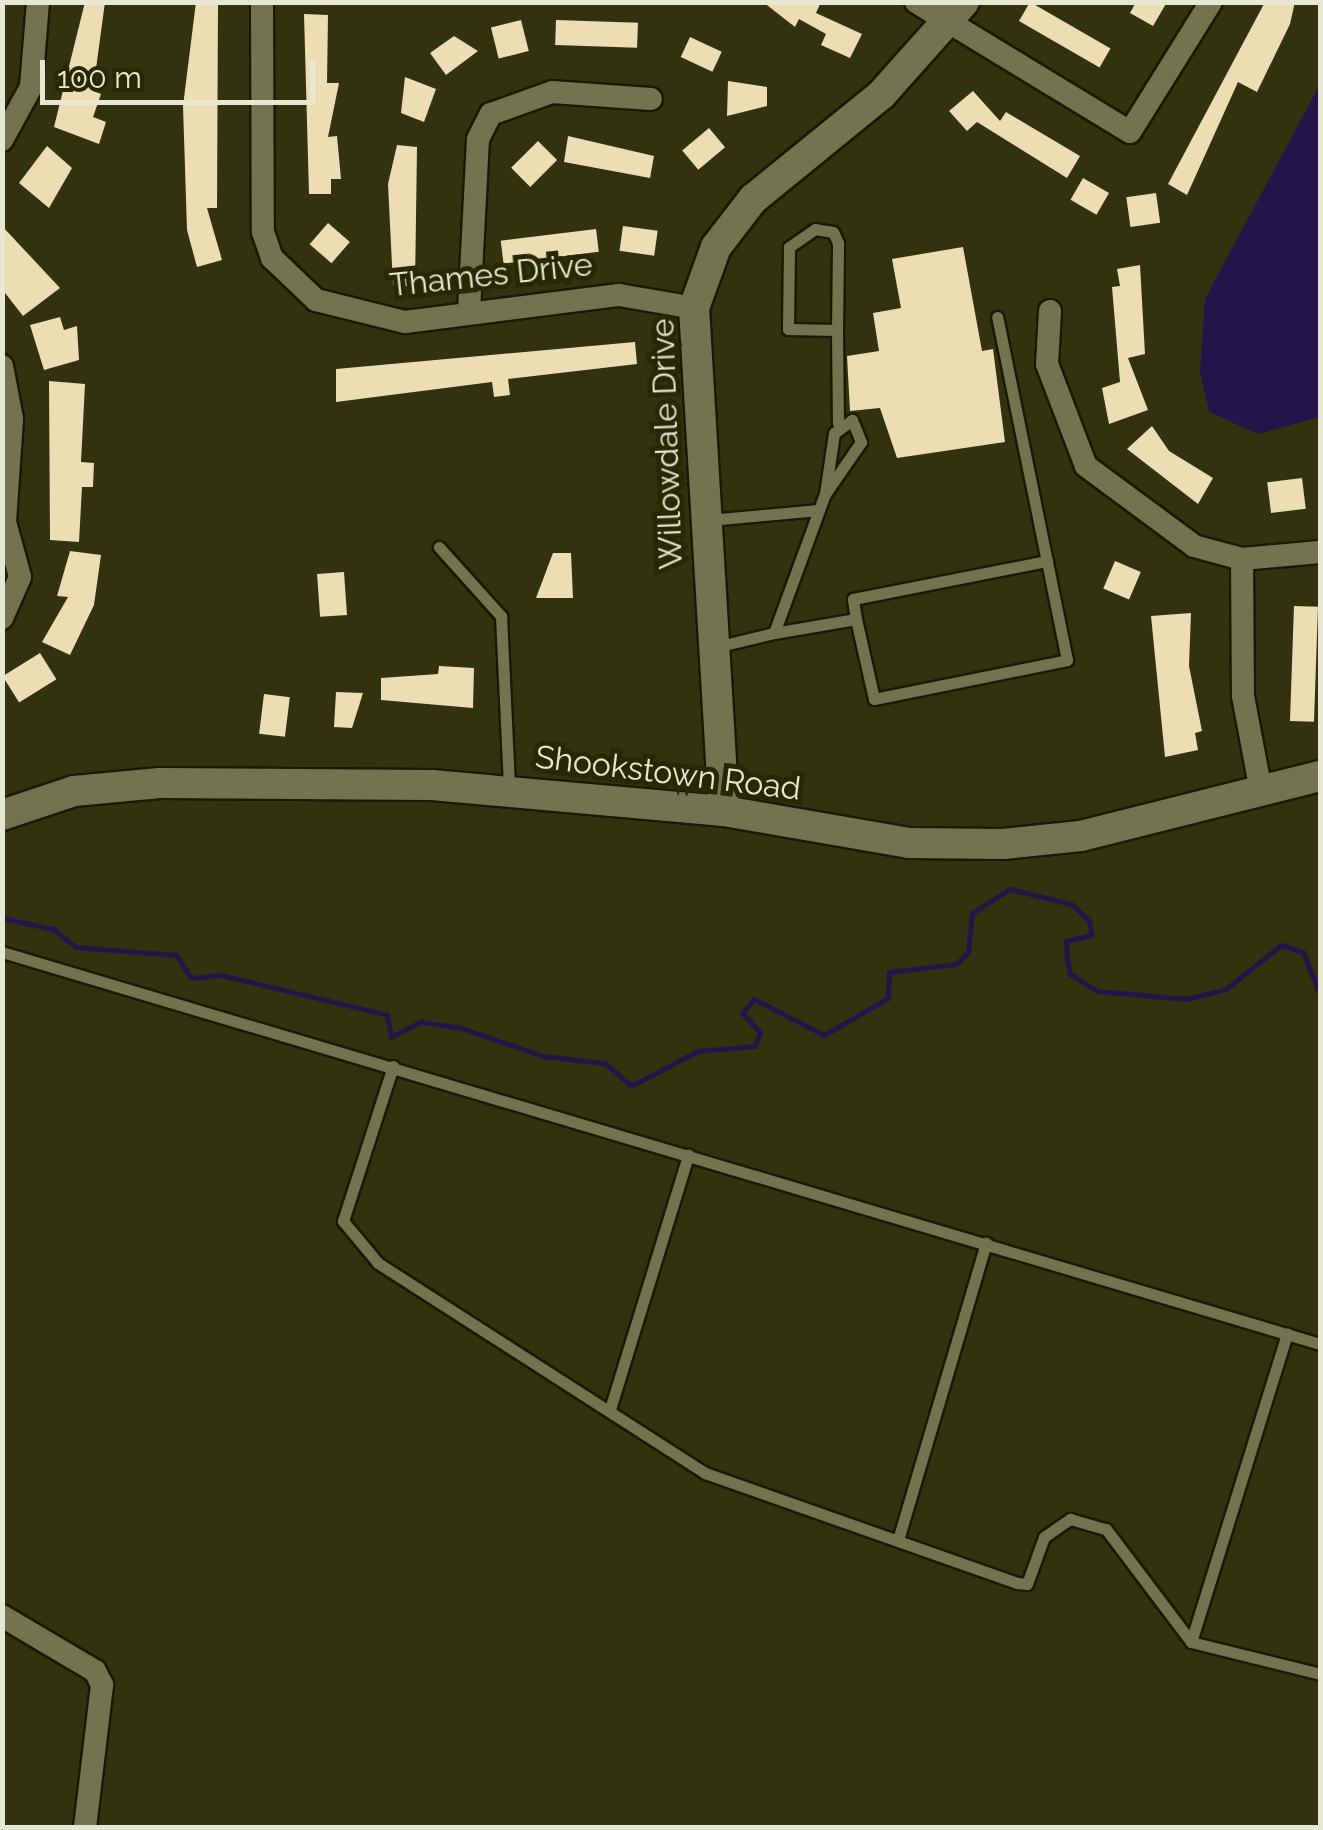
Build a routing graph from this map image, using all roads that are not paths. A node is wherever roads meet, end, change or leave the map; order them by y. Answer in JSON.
{"nodes":[{"id":1,"x":38,"y":2,"type":"edge"},
{"id":2,"x":262,"y":2,"type":"edge"},
{"id":3,"x":916,"y":2,"type":"edge"},
{"id":4,"x":1211,"y":2,"type":"edge"},
{"id":5,"x":958,"y":12,"type":"edge"},
{"id":6,"x":650,"y":98,"type":"dead end"},
{"id":7,"x":2,"y":140,"type":"edge"},
{"id":8,"x":694,"y":308,"type":"junction"},
{"id":9,"x":1050,"y":311,"type":"dead end"},
{"id":10,"x":470,"y":312,"type":"junction"},
{"id":11,"x":997,"y":317,"type":"dead end"},
{"id":12,"x":837,"y":330,"type":"junction"},
{"id":13,"x":2,"y":366,"type":"edge"},
{"id":14,"x":838,"y":424,"type":"junction"},
{"id":15,"x":825,"y":494,"type":"junction"},
{"id":16,"x":819,"y":510,"type":"junction"},
{"id":17,"x":705,"y":521,"type":"junction"},
{"id":18,"x":4,"y":523,"type":"edge"},
{"id":19,"x":439,"y":546,"type":"dead end"},
{"id":20,"x":1320,"y":552,"type":"edge"},
{"id":21,"x":1242,"y":559,"type":"junction"},
{"id":22,"x":1047,"y":561,"type":"junction"},
{"id":23,"x":2,"y":618,"type":"edge"},
{"id":24,"x":856,"y":618,"type":"junction"},
{"id":25,"x":774,"y":633,"type":"junction"},
{"id":26,"x":712,"y":648,"type":"junction"},
{"id":27,"x":1320,"y":776,"type":"edge"},
{"id":28,"x":510,"y":788,"type":"junction"},
{"id":29,"x":1261,"y":791,"type":"junction"},
{"id":30,"x":724,"y":811,"type":"junction"},
{"id":31,"x":2,"y":815,"type":"edge"},
{"id":32,"x":2,"y":952,"type":"edge"},
{"id":33,"x":393,"y":1066,"type":"junction"},
{"id":34,"x":688,"y":1155,"type":"junction"},
{"id":35,"x":986,"y":1243,"type":"junction"},
{"id":36,"x":1287,"y":1334,"type":"junction"},
{"id":37,"x":1320,"y":1344,"type":"edge"},
{"id":38,"x":611,"y":1406,"type":"junction"},
{"id":39,"x":898,"y":1540,"type":"junction"},
{"id":40,"x":2,"y":1616,"type":"edge"},
{"id":41,"x":1191,"y":1642,"type":"junction"},
{"id":42,"x":1320,"y":1674,"type":"edge"},
{"id":43,"x":84,"y":1828,"type":"edge"}],
"edges":[{"from":1,"to":7,"type":"street"},
{"from":2,"to":10,"type":"street","name":"Thames Drive"},
{"from":3,"to":5,"type":"street"},
{"from":4,"to":5,"type":"street"},
{"from":5,"to":8,"type":"street","name":"Willowdale Drive"},
{"from":6,"to":10,"type":"street"},
{"from":8,"to":10,"type":"street","name":"Thames Drive"},
{"from":8,"to":17,"type":"street","name":"Willowdale Drive"},
{"from":9,"to":21,"type":"street"},
{"from":11,"to":22,"type":"lane"},
{"from":12,"to":12,"type":"lane"},
{"from":12,"to":14,"type":"lane"},
{"from":13,"to":18,"type":"street"},
{"from":14,"to":15,"type":"lane"},
{"from":14,"to":15,"type":"lane"},
{"from":15,"to":16,"type":"lane"},
{"from":16,"to":17,"type":"lane"},
{"from":16,"to":25,"type":"lane"},
{"from":17,"to":26,"type":"street","name":"Willowdale Drive"},
{"from":18,"to":23,"type":"street"},
{"from":19,"to":28,"type":"lane"},
{"from":20,"to":21,"type":"street"},
{"from":21,"to":29,"type":"street"},
{"from":22,"to":24,"type":"lane"},
{"from":22,"to":24,"type":"lane"},
{"from":24,"to":25,"type":"lane"},
{"from":25,"to":26,"type":"lane"},
{"from":26,"to":30,"type":"street","name":"Willowdale Drive"},
{"from":27,"to":29,"type":"street","name":"Shookstown Road"},
{"from":28,"to":30,"type":"street","name":"Shookstown Road"},
{"from":28,"to":31,"type":"street","name":"Shookstown Road"},
{"from":29,"to":30,"type":"street","name":"Shookstown Road"},
{"from":32,"to":33,"type":"lane"},
{"from":33,"to":34,"type":"lane"},
{"from":33,"to":38,"type":"lane"},
{"from":34,"to":35,"type":"lane"},
{"from":34,"to":38,"type":"lane"},
{"from":35,"to":36,"type":"lane"},
{"from":35,"to":39,"type":"lane"},
{"from":36,"to":37,"type":"lane"},
{"from":36,"to":41,"type":"lane"},
{"from":38,"to":39,"type":"lane"},
{"from":39,"to":41,"type":"lane"},
{"from":40,"to":43,"type":"street"},
{"from":41,"to":42,"type":"lane"}]}
